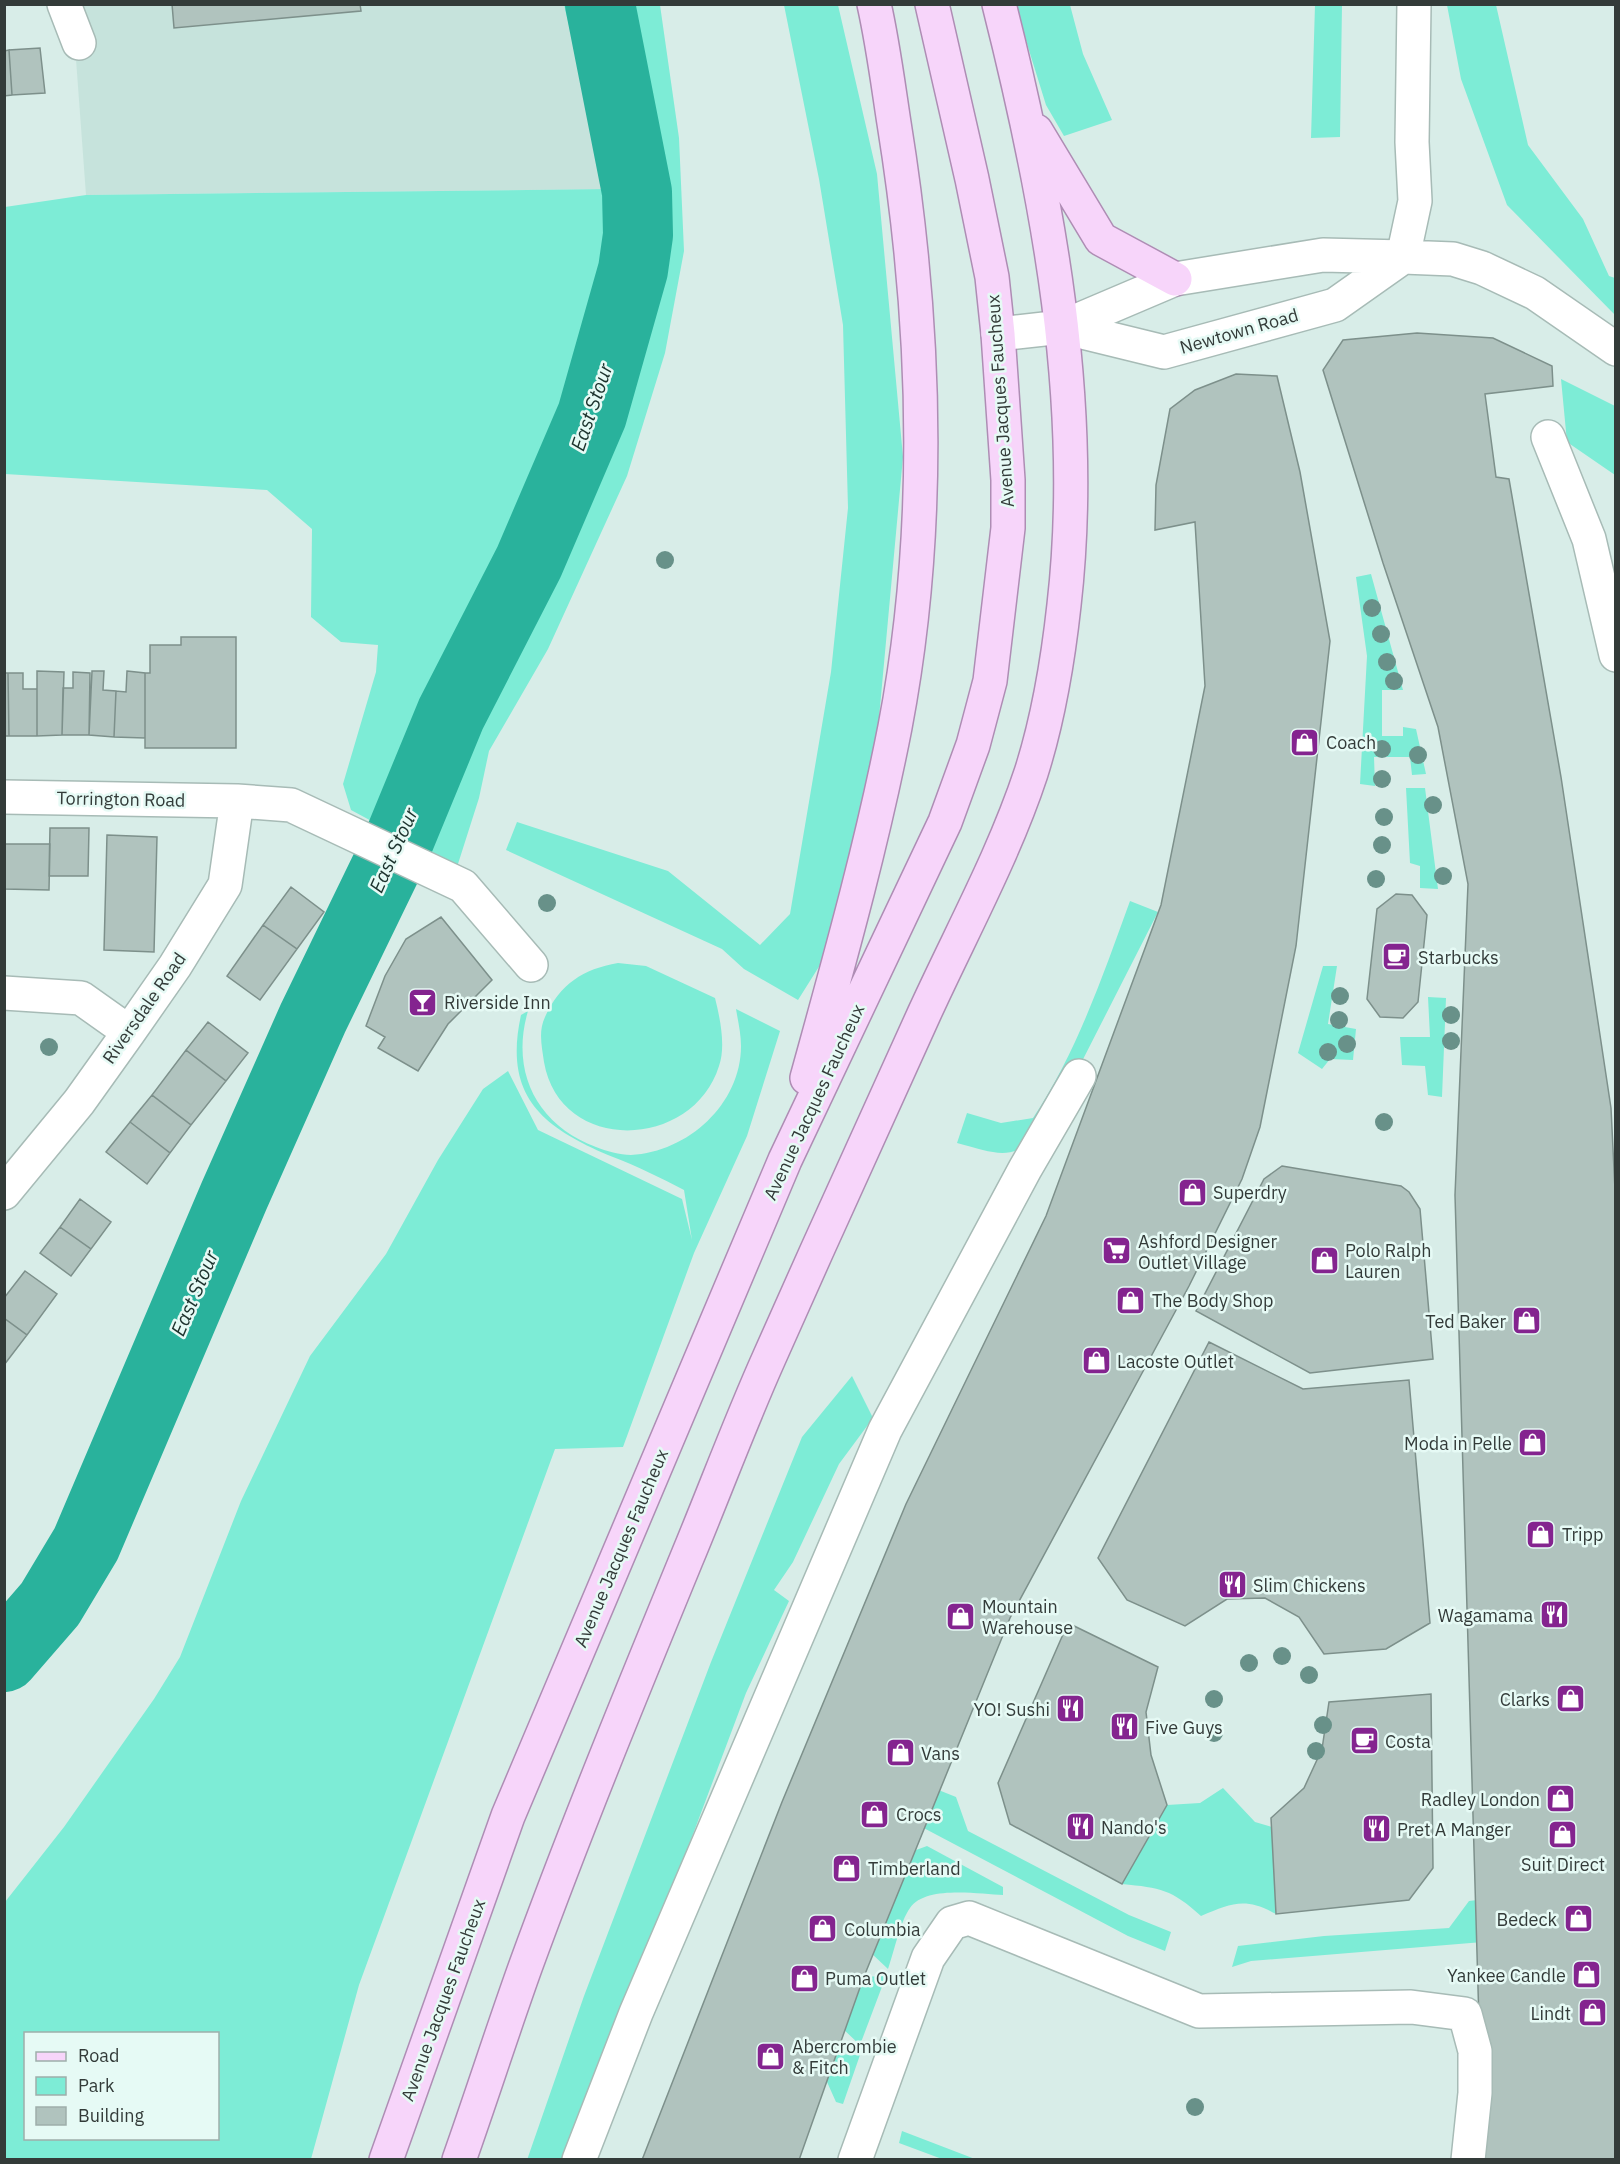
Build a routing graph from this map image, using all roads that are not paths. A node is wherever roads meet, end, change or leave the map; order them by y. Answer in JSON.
{"nodes":[{"id":1,"x":64,"y":4,"type":"edge"},
{"id":2,"x":874,"y":4,"type":"edge"},
{"id":3,"x":932,"y":4,"type":"edge"},
{"id":4,"x":999,"y":4,"type":"edge"},
{"id":5,"x":1414,"y":4,"type":"edge"},
{"id":6,"x":79,"y":43,"type":"dead end"},
{"id":7,"x":1024,"y":112,"type":"junction"},
{"id":8,"x":1403,"y":256,"type":"junction"},
{"id":9,"x":1175,"y":279,"type":"junction"},
{"id":10,"x":1062,"y":327,"type":"junction"},
{"id":11,"x":998,"y":334,"type":"junction"},
{"id":12,"x":1616,"y":349,"type":"edge"},
{"id":13,"x":1548,"y":437,"type":"dead end"},
{"id":14,"x":1616,"y":655,"type":"edge"},
{"id":15,"x":4,"y":796,"type":"edge"},
{"id":16,"x":237,"y":801,"type":"junction"},
{"id":17,"x":531,"y":965,"type":"dead end"},
{"id":18,"x":4,"y":993,"type":"edge"},
{"id":19,"x":129,"y":1032,"type":"junction"},
{"id":20,"x":1079,"y":1076,"type":"dead end"},
{"id":21,"x":785,"y":1160,"type":"junction"},
{"id":22,"x":4,"y":1192,"type":"edge"},
{"id":23,"x":386,"y":2160,"type":"edge"},
{"id":24,"x":459,"y":2160,"type":"edge"},
{"id":25,"x":579,"y":2160,"type":"edge"},
{"id":26,"x":855,"y":2160,"type":"edge"},
{"id":27,"x":1468,"y":2160,"type":"edge"}],
"edges":[{"from":1,"to":6,"type":"street"},
{"from":2,"to":21,"type":"main road"},
{"from":3,"to":11,"type":"main road","name":"Avenue Jacques Faucheux"},
{"from":4,"to":7,"type":"main road"},
{"from":5,"to":8,"type":"street"},
{"from":7,"to":9,"type":"main road"},
{"from":7,"to":10,"type":"main road"},
{"from":8,"to":9,"type":"street","name":"Newtown Road"},
{"from":8,"to":10,"type":"street","name":"Newtown Road"},
{"from":8,"to":12,"type":"street","name":"Newtown Road"},
{"from":9,"to":10,"type":"street","name":"Newtown Road"},
{"from":10,"to":11,"type":"street","name":"Newtown Road"},
{"from":10,"to":24,"type":"main road"},
{"from":11,"to":21,"type":"main road","name":"Avenue Jacques Faucheux"},
{"from":13,"to":14,"type":"street"},
{"from":15,"to":16,"type":"street","name":"Torrington Road"},
{"from":16,"to":17,"type":"street","name":"Torrington Road"},
{"from":16,"to":19,"type":"street","name":"Riversdale Road"},
{"from":18,"to":19,"type":"street"},
{"from":19,"to":22,"type":"street","name":"Riversdale Road"},
{"from":20,"to":25,"type":"street"},
{"from":21,"to":23,"type":"main road","name":"Avenue Jacques Faucheux"},
{"from":26,"to":27,"type":"street"}]}
